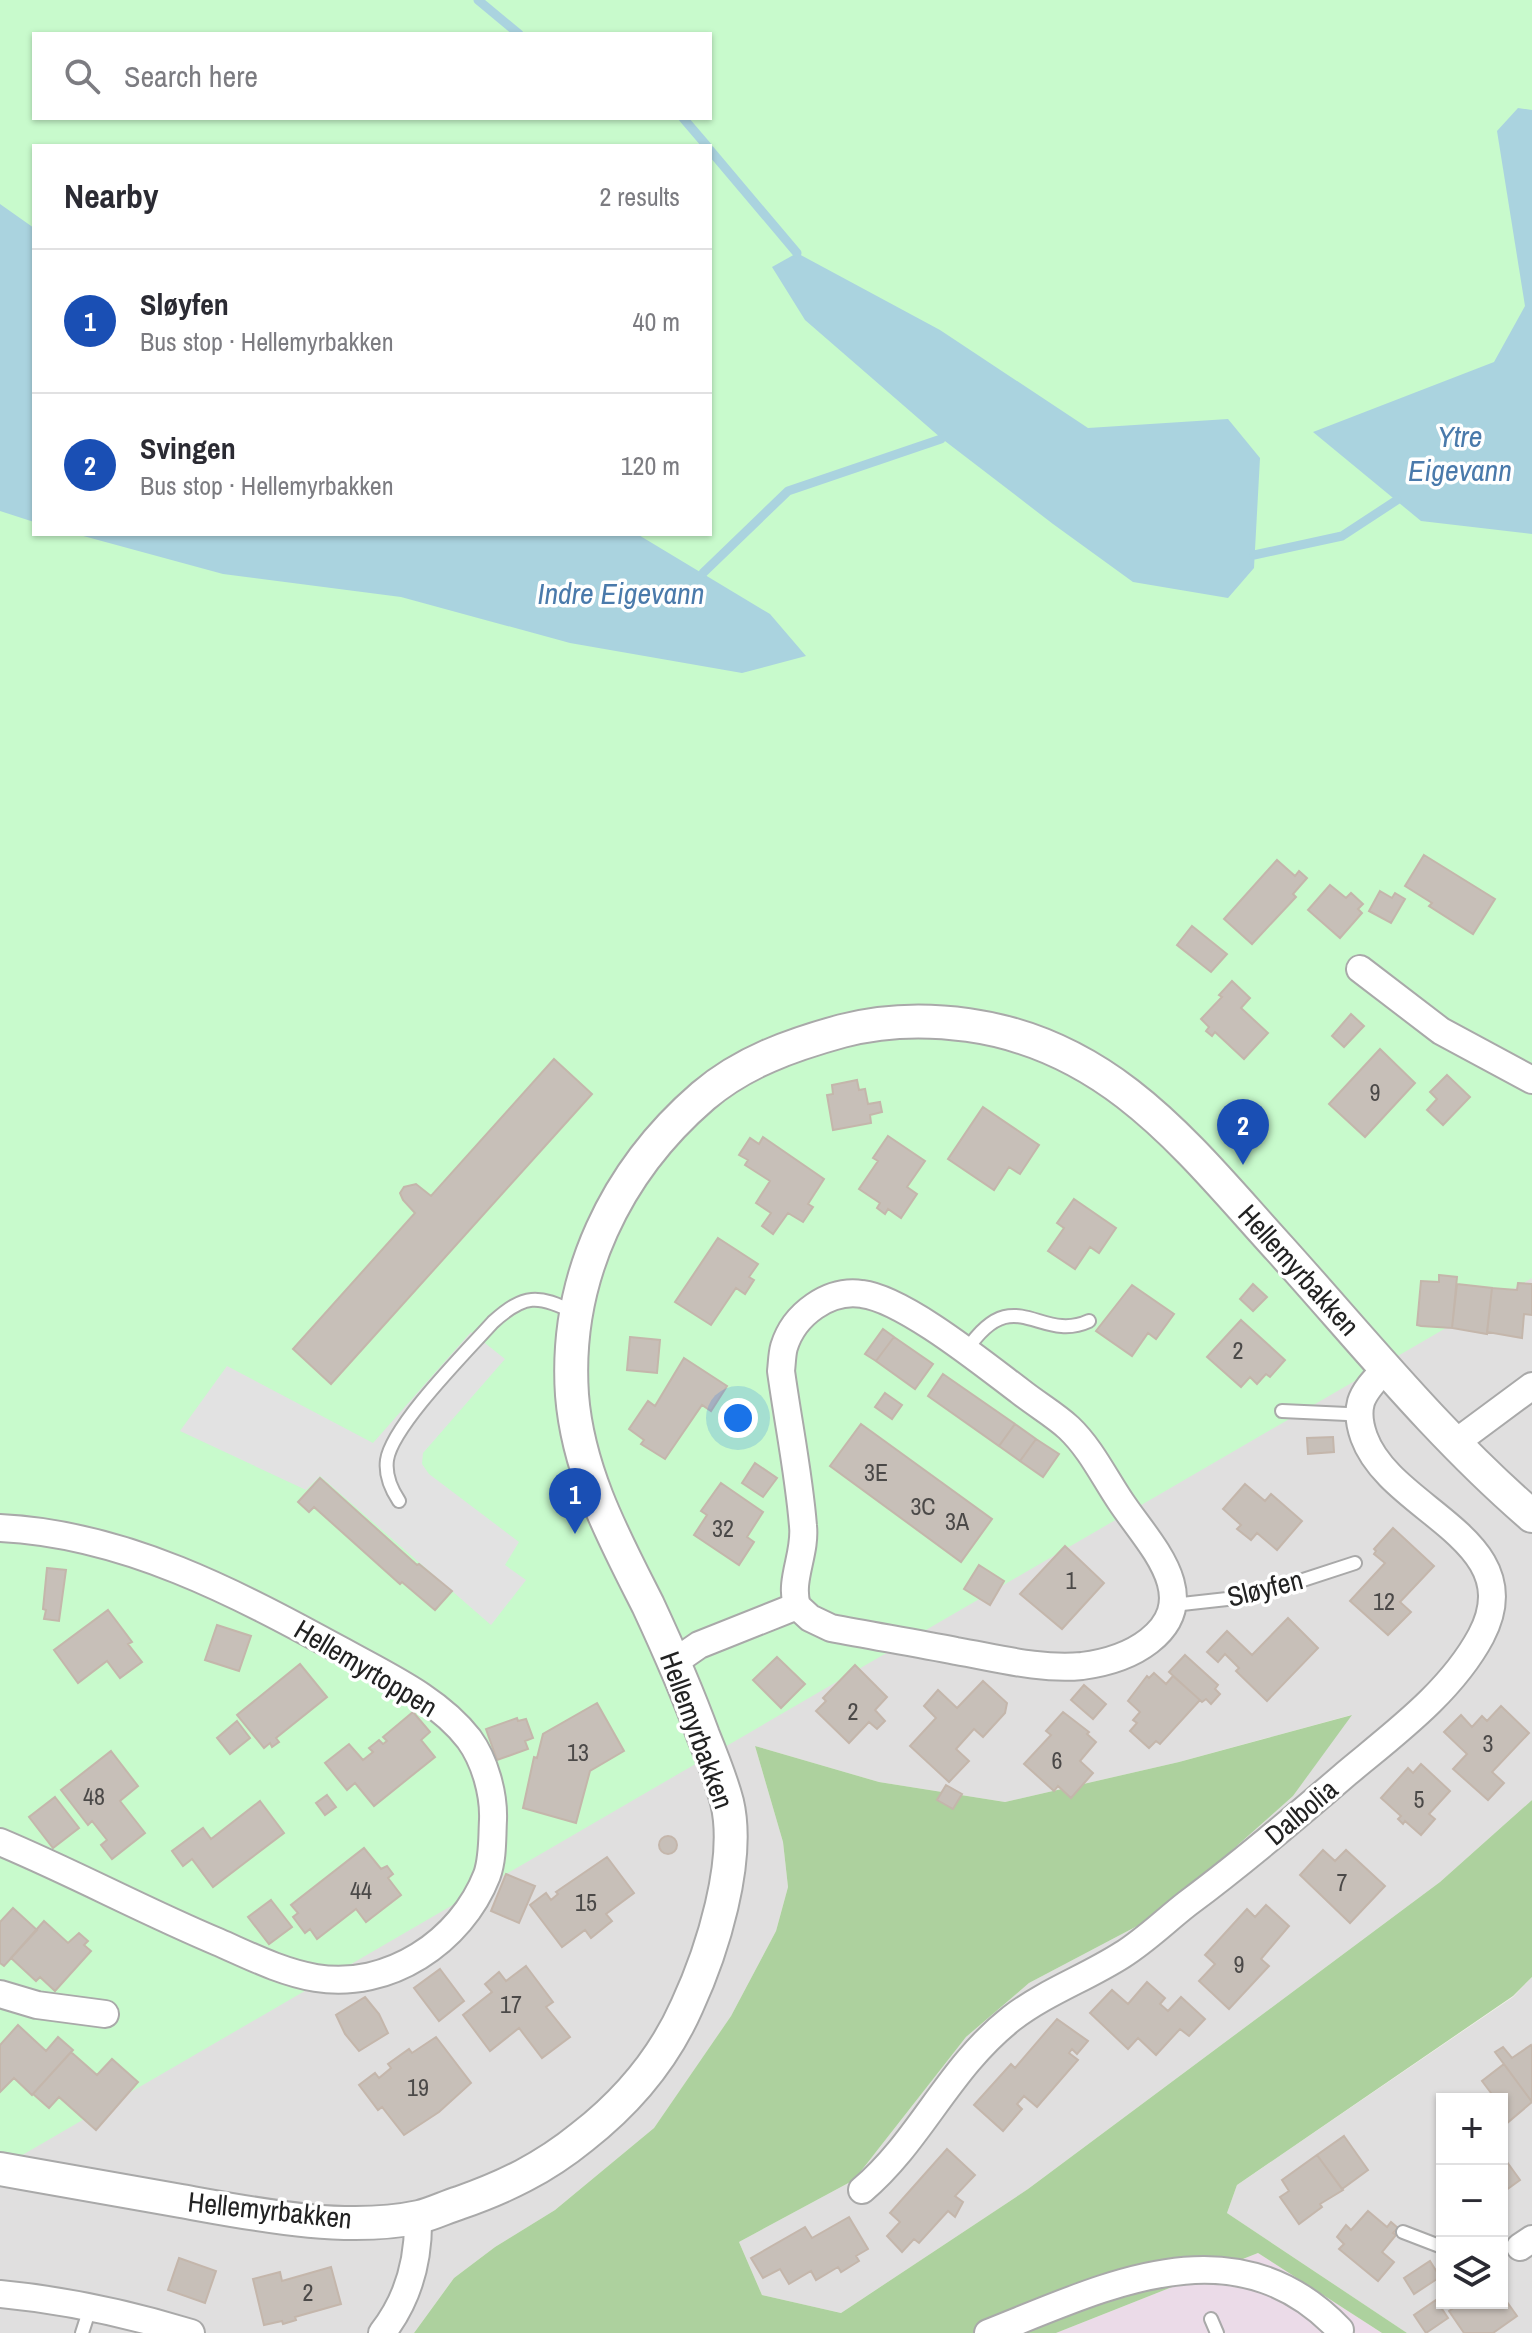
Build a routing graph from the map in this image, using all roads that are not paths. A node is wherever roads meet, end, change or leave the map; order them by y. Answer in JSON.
{"nodes":[{"id":1,"x":1360,"y":969,"type":"dead end"},
{"id":2,"x":1532,"y":1080,"type":"edge"},
{"id":3,"x":575,"y":1313,"type":"junction"},
{"id":4,"x":1089,"y":1321,"type":"dead end"},
{"id":5,"x":966,"y":1351,"type":"junction"},
{"id":6,"x":1386,"y":1368,"type":"junction"},
{"id":7,"x":1532,"y":1386,"type":"edge"},
{"id":8,"x":1282,"y":1411,"type":"dead end"},
{"id":9,"x":1360,"y":1412,"type":"junction"},
{"id":10,"x":1455,"y":1443,"type":"junction"},
{"id":11,"x":399,"y":1501,"type":"dead end"},
{"id":12,"x":1532,"y":1516,"type":"edge"},
{"id":13,"x":0,"y":1528,"type":"edge"},
{"id":14,"x":1355,"y":1563,"type":"dead end"},
{"id":15,"x":1173,"y":1605,"type":"junction"},
{"id":16,"x":797,"y":1606,"type":"junction"},
{"id":17,"x":673,"y":1663,"type":"junction"},
{"id":18,"x":0,"y":1842,"type":"edge"},
{"id":19,"x":0,"y":1994,"type":"edge"},
{"id":20,"x":105,"y":2014,"type":"dead end"},
{"id":21,"x":0,"y":2169,"type":"edge"},
{"id":22,"x":862,"y":2190,"type":"dead end"},
{"id":23,"x":418,"y":2217,"type":"junction"},
{"id":24,"x":1403,"y":2232,"type":"dead end"},
{"id":25,"x":1436,"y":2245,"type":"edge"},
{"id":26,"x":0,"y":2294,"type":"edge"},
{"id":27,"x":1211,"y":2319,"type":"dead end"},
{"id":28,"x":84,"y":2327,"type":"edge"},
{"id":29,"x":1341,"y":2331,"type":"edge"},
{"id":30,"x":191,"y":2333,"type":"edge"},
{"id":31,"x":382,"y":2333,"type":"edge"},
{"id":32,"x":988,"y":2333,"type":"edge"},
{"id":33,"x":1217,"y":2333,"type":"edge"}],
"edges":[{"from":1,"to":2,"type":"street"},
{"from":3,"to":6,"type":"street","name":"Hellemyrbakken"},
{"from":3,"to":11,"type":"lane"},
{"from":3,"to":17,"type":"street","name":"Hellemyrbakken"},
{"from":4,"to":5,"type":"lane"},
{"from":5,"to":15,"type":"street"},
{"from":5,"to":16,"type":"street"},
{"from":6,"to":9,"type":"street"},
{"from":6,"to":10,"type":"street","name":"Hellemyrbakken"},
{"from":7,"to":10,"type":"street"},
{"from":8,"to":9,"type":"lane"},
{"from":9,"to":22,"type":"street","name":"Dalbolia"},
{"from":10,"to":12,"type":"street","name":"Hellemyrbakken"},
{"from":13,"to":18,"type":"street","name":"Hellemyrtoppen"},
{"from":14,"to":15,"type":"lane","name":"Sløyfen"},
{"from":15,"to":16,"type":"street"},
{"from":16,"to":17,"type":"street"},
{"from":17,"to":23,"type":"street","name":"Hellemyrbakken"},
{"from":19,"to":20,"type":"street"},
{"from":21,"to":23,"type":"street","name":"Hellemyrbakken"},
{"from":23,"to":31,"type":"street"},
{"from":24,"to":25,"type":"lane"},
{"from":26,"to":28,"type":"street"},
{"from":27,"to":33,"type":"lane"},
{"from":28,"to":30,"type":"street"},
{"from":29,"to":32,"type":"street"}]}
